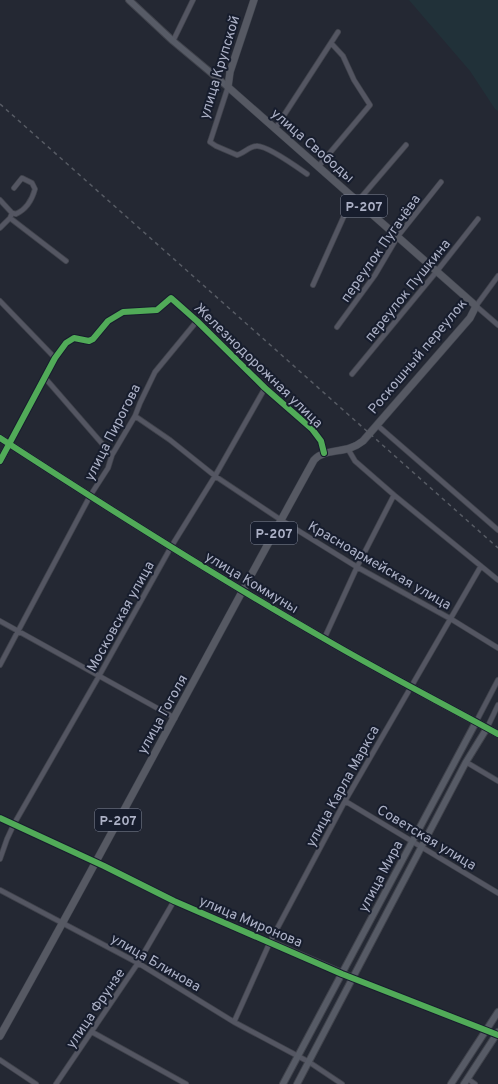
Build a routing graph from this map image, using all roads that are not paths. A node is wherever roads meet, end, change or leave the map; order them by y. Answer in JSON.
{"nodes":[{"id":1,"x":194,"y":0,"type":"edge"},
{"id":2,"x":254,"y":0,"type":"edge"},
{"id":3,"x":134,"y":2,"type":"edge"},
{"id":4,"x":338,"y":32,"type":"dead end"},
{"id":5,"x":173,"y":41,"type":"junction"},
{"id":6,"x":331,"y":43,"type":"junction"},
{"id":7,"x":228,"y":87,"type":"junction"},
{"id":8,"x":275,"y":129,"type":"junction"},
{"id":9,"x":406,"y":146,"type":"dead end"},
{"id":10,"x":318,"y":167,"type":"junction"},
{"id":11,"x":307,"y":174,"type":"dead end"},
{"id":12,"x":442,"y":182,"type":"dead end"},
{"id":13,"x":14,"y":188,"type":"dead end"},
{"id":14,"x":355,"y":199,"type":"junction"},
{"id":15,"x":0,"y":200,"type":"edge"},
{"id":16,"x":11,"y":216,"type":"junction"},
{"id":17,"x":478,"y":219,"type":"dead end"},
{"id":18,"x":0,"y":228,"type":"edge"},
{"id":19,"x":398,"y":236,"type":"junction"},
{"id":20,"x":66,"y":261,"type":"dead end"},
{"id":21,"x":437,"y":271,"type":"junction"},
{"id":22,"x":498,"y":276,"type":"edge"},
{"id":23,"x":313,"y":285,"type":"dead end"},
{"id":24,"x":0,"y":300,"type":"edge"},
{"id":25,"x":476,"y":306,"type":"junction"},
{"id":26,"x":197,"y":321,"type":"junction"},
{"id":27,"x":498,"y":325,"type":"edge"},
{"id":28,"x":337,"y":327,"type":"dead end"},
{"id":29,"x":55,"y":358,"type":"junction"},
{"id":30,"x":352,"y":374,"type":"dead end"},
{"id":31,"x":45,"y":378,"type":"junction"},
{"id":32,"x":266,"y":388,"type":"junction"},
{"id":33,"x":135,"y":416,"type":"junction"},
{"id":34,"x":377,"y":425,"type":"junction"},
{"id":35,"x":0,"y":438,"type":"edge"},
{"id":36,"x":9,"y":444,"type":"junction"},
{"id":37,"x":348,"y":449,"type":"junction"},
{"id":38,"x":324,"y":453,"type":"junction"},
{"id":39,"x":112,"y":455,"type":"junction"},
{"id":40,"x":0,"y":461,"type":"edge"},
{"id":41,"x":215,"y":476,"type":"junction"},
{"id":42,"x":394,"y":495,"type":"junction"},
{"id":43,"x":90,"y":496,"type":"junction"},
{"id":44,"x":281,"y":520,"type":"junction"},
{"id":45,"x":498,"y":530,"type":"edge"},
{"id":46,"x":171,"y":547,"type":"junction"},
{"id":47,"x":481,"y":566,"type":"junction"},
{"id":48,"x":357,"y":567,"type":"junction"},
{"id":49,"x":498,"y":580,"type":"edge"},
{"id":50,"x":243,"y":592,"type":"junction"},
{"id":51,"x":451,"y":619,"type":"junction"},
{"id":52,"x":0,"y":621,"type":"edge"},
{"id":53,"x":19,"y":632,"type":"junction"},
{"id":54,"x":324,"y":639,"type":"junction"},
{"id":55,"x":498,"y":648,"type":"edge"},
{"id":56,"x":0,"y":665,"type":"edge"},
{"id":57,"x":99,"y":676,"type":"junction"},
{"id":58,"x":498,"y":680,"type":"edge"},
{"id":59,"x":411,"y":687,"type":"junction"},
{"id":60,"x":498,"y":705,"type":"edge"},
{"id":61,"x":175,"y":718,"type":"junction"},
{"id":62,"x":476,"y":722,"type":"junction"},
{"id":63,"x":487,"y":728,"type":"junction"},
{"id":64,"x":498,"y":734,"type":"edge"},
{"id":65,"x":466,"y":762,"type":"junction"},
{"id":66,"x":498,"y":781,"type":"edge"},
{"id":67,"x":345,"y":801,"type":"junction"},
{"id":68,"x":0,"y":818,"type":"edge"},
{"id":69,"x":14,"y":824,"type":"junction"},
{"id":70,"x":412,"y":841,"type":"junction"},
{"id":71,"x":422,"y":846,"type":"junction"},
{"id":72,"x":0,"y":859,"type":"edge"},
{"id":73,"x":96,"y":862,"type":"junction"},
{"id":74,"x":0,"y":890,"type":"edge"},
{"id":75,"x":498,"y":892,"type":"edge"},
{"id":76,"x":174,"y":901,"type":"junction"},
{"id":77,"x":64,"y":923,"type":"junction"},
{"id":78,"x":270,"y":942,"type":"junction"},
{"id":79,"x":138,"y":963,"type":"junction"},
{"id":80,"x":342,"y":974,"type":"junction"},
{"id":81,"x":353,"y":978,"type":"junction"},
{"id":82,"x":498,"y":1012,"type":"edge"},
{"id":83,"x":234,"y":1022,"type":"junction"},
{"id":84,"x":487,"y":1029,"type":"junction"},
{"id":85,"x":92,"y":1032,"type":"junction"},
{"id":86,"x":498,"y":1034,"type":"edge"},
{"id":87,"x":0,"y":1036,"type":"edge"},
{"id":88,"x":298,"y":1057,"type":"junction"},
{"id":89,"x":0,"y":1060,"type":"edge"},
{"id":90,"x":309,"y":1062,"type":"junction"},
{"id":91,"x":466,"y":1081,"type":"edge"},
{"id":92,"x":36,"y":1084,"type":"edge"},
{"id":93,"x":56,"y":1084,"type":"edge"},
{"id":94,"x":186,"y":1084,"type":"edge"},
{"id":95,"x":283,"y":1084,"type":"edge"},
{"id":96,"x":297,"y":1084,"type":"edge"},
{"id":97,"x":342,"y":1084,"type":"edge"},
{"id":98,"x":451,"y":1084,"type":"edge"},
{"id":99,"x":475,"y":1084,"type":"edge"}],
"edges":[{"from":1,"to":5,"type":"street"},
{"from":2,"to":7,"type":"main road","name":"улица Крупской"},
{"from":3,"to":5,"type":"street","name":"улица Свободы"},
{"from":4,"to":6,"type":"street"},
{"from":5,"to":7,"type":"street","name":"улица Свободы"},
{"from":6,"to":8,"type":"street"},
{"from":6,"to":10,"type":"street"},
{"from":7,"to":8,"type":"main road","name":"улица Свободы","number":"Р-207"},
{"from":7,"to":11,"type":"street","name":"улица Крупской"},
{"from":8,"to":10,"type":"main road","name":"улица Свободы","number":"Р-207"},
{"from":9,"to":14,"type":"street"},
{"from":10,"to":14,"type":"main road","name":"улица Свободы","number":"Р-207"},
{"from":12,"to":19,"type":"street","name":"переулок Пугачёва"},
{"from":13,"to":16,"type":"street"},
{"from":14,"to":19,"type":"main road","name":"улица Свободы","number":"Р-207"},
{"from":14,"to":23,"type":"street"},
{"from":15,"to":16,"type":"street"},
{"from":16,"to":18,"type":"street"},
{"from":16,"to":20,"type":"street"},
{"from":17,"to":21,"type":"street","name":"переулок Пушкина"},
{"from":19,"to":21,"type":"main road","name":"улица Свободы","number":"Р-207"},
{"from":19,"to":28,"type":"street","name":"переулок Пугачёва"},
{"from":21,"to":25,"type":"main road","name":"улица Свободы","number":"Р-207"},
{"from":21,"to":30,"type":"street","name":"переулок Пушкина"},
{"from":22,"to":25,"type":"street","name":"Роскошный переулок"},
{"from":24,"to":29,"type":"street"},
{"from":25,"to":27,"type":"street","name":"улица Свободы"},
{"from":25,"to":34,"type":"main road","name":"Роскошный переулок"},
{"from":26,"to":29,"type":"street","name":"Железнодорожная улица"},
{"from":26,"to":32,"type":"street","name":"Железнодорожная улица"},
{"from":26,"to":33,"type":"street","name":"улица Пирогова"},
{"from":29,"to":31,"type":"street"},
{"from":31,"to":36,"type":"street"},
{"from":31,"to":39,"type":"street"},
{"from":32,"to":38,"type":"street","name":"Железнодорожная улица"},
{"from":32,"to":41,"type":"street","name":"Московская улица"},
{"from":33,"to":39,"type":"street","name":"улица Пирогова"},
{"from":33,"to":41,"type":"street","name":"Красноармейская улица"},
{"from":34,"to":37,"type":"main road","name":"Роскошный переулок"},
{"from":34,"to":45,"type":"street"},
{"from":35,"to":36,"type":"street","name":"улица Коммуны"},
{"from":36,"to":40,"type":"street"},
{"from":36,"to":43,"type":"street","name":"улица Коммуны"},
{"from":37,"to":38,"type":"main road"},
{"from":37,"to":42,"type":"street"},
{"from":38,"to":44,"type":"main road","name":"улица Гоголя","number":"Р-207"},
{"from":39,"to":43,"type":"street","name":"улица Пирогова"},
{"from":41,"to":44,"type":"street","name":"Красноармейская улица"},
{"from":41,"to":46,"type":"street","name":"Московская улица"},
{"from":42,"to":47,"type":"street"},
{"from":42,"to":48,"type":"street"},
{"from":43,"to":46,"type":"street","name":"улица Коммуны"},
{"from":43,"to":53,"type":"street","name":"улица Пирогова"},
{"from":44,"to":48,"type":"street","name":"Красноармейская улица"},
{"from":44,"to":50,"type":"main road","name":"улица Гоголя","number":"Р-207"},
{"from":46,"to":50,"type":"street","name":"улица Коммуны"},
{"from":46,"to":57,"type":"street","name":"Московская улица"},
{"from":47,"to":49,"type":"street"},
{"from":47,"to":51,"type":"street","name":"улица Карла Маркса"},
{"from":48,"to":51,"type":"street","name":"Красноармейская улица"},
{"from":48,"to":54,"type":"street"},
{"from":50,"to":54,"type":"street","name":"улица Коммуны"},
{"from":50,"to":61,"type":"main road","name":"улица Гоголя","number":"Р-207"},
{"from":51,"to":55,"type":"street","name":"Красноармейская улица"},
{"from":51,"to":59,"type":"street","name":"улица Карла Маркса"},
{"from":52,"to":53,"type":"street"},
{"from":53,"to":56,"type":"street","name":"улица Пирогова"},
{"from":53,"to":57,"type":"street"},
{"from":54,"to":59,"type":"street","name":"улица Коммуны"},
{"from":57,"to":61,"type":"street"},
{"from":57,"to":69,"type":"street","name":"Московская улица"},
{"from":58,"to":62,"type":"street","name":"улица Мира"},
{"from":59,"to":62,"type":"street","name":"улица Коммуны"},
{"from":59,"to":67,"type":"street","name":"улица Карла Маркса"},
{"from":60,"to":63,"type":"street","name":"улица Мира"},
{"from":61,"to":73,"type":"main road","name":"улица Гоголя","number":"Р-207"},
{"from":62,"to":63,"type":"street","name":"улица Коммуны"},
{"from":62,"to":70,"type":"street","name":"улица Мира"},
{"from":63,"to":64,"type":"street","name":"улица Коммуны"},
{"from":63,"to":65,"type":"street","name":"улица Мира"},
{"from":65,"to":66,"type":"street"},
{"from":65,"to":71,"type":"street","name":"улица Мира"},
{"from":67,"to":70,"type":"street","name":"Советская улица"},
{"from":67,"to":78,"type":"street","name":"улица Карла Маркса"},
{"from":68,"to":69,"type":"street","name":"улица Миронова"},
{"from":69,"to":72,"type":"street","name":"Московская улица"},
{"from":69,"to":73,"type":"street","name":"улица Миронова"},
{"from":70,"to":71,"type":"street","name":"Советская улица"},
{"from":70,"to":80,"type":"street","name":"улица Мира"},
{"from":71,"to":75,"type":"street","name":"Советская улица"},
{"from":71,"to":81,"type":"street","name":"улица Мира"},
{"from":73,"to":76,"type":"street","name":"улица Миронова"},
{"from":73,"to":77,"type":"main road","name":"улица Гоголя","number":"Р-207"},
{"from":74,"to":77,"type":"street","name":"улица Блинова"},
{"from":76,"to":78,"type":"street","name":"улица Миронова"},
{"from":76,"to":79,"type":"street","name":"улица Фрунзе"},
{"from":77,"to":79,"type":"street","name":"улица Блинова"},
{"from":77,"to":87,"type":"main road","name":"улица Гоголя","number":"Р-207"},
{"from":78,"to":80,"type":"street","name":"улица Миронова"},
{"from":78,"to":83,"type":"street","name":"улица Карла Маркса"},
{"from":79,"to":83,"type":"street","name":"улица Блинова"},
{"from":79,"to":85,"type":"street","name":"улица Фрунзе"},
{"from":80,"to":81,"type":"street","name":"улица Миронова"},
{"from":80,"to":88,"type":"street","name":"улица Мира"},
{"from":81,"to":84,"type":"street","name":"улица Миронова"},
{"from":81,"to":90,"type":"street","name":"улица Мира"},
{"from":82,"to":84,"type":"street"},
{"from":83,"to":88,"type":"street","name":"улица Блинова"},
{"from":84,"to":86,"type":"street","name":"улица Миронова"},
{"from":84,"to":98,"type":"street"},
{"from":85,"to":93,"type":"street","name":"улица Фрунзе"},
{"from":85,"to":94,"type":"street"},
{"from":86,"to":91,"type":"street"},
{"from":88,"to":90,"type":"street","name":"улица Блинова"},
{"from":88,"to":95,"type":"street","name":"улица Мира"},
{"from":89,"to":92,"type":"street"},
{"from":90,"to":96,"type":"street","name":"улица Мира"},
{"from":90,"to":97,"type":"street"},
{"from":91,"to":99,"type":"street"}]}
